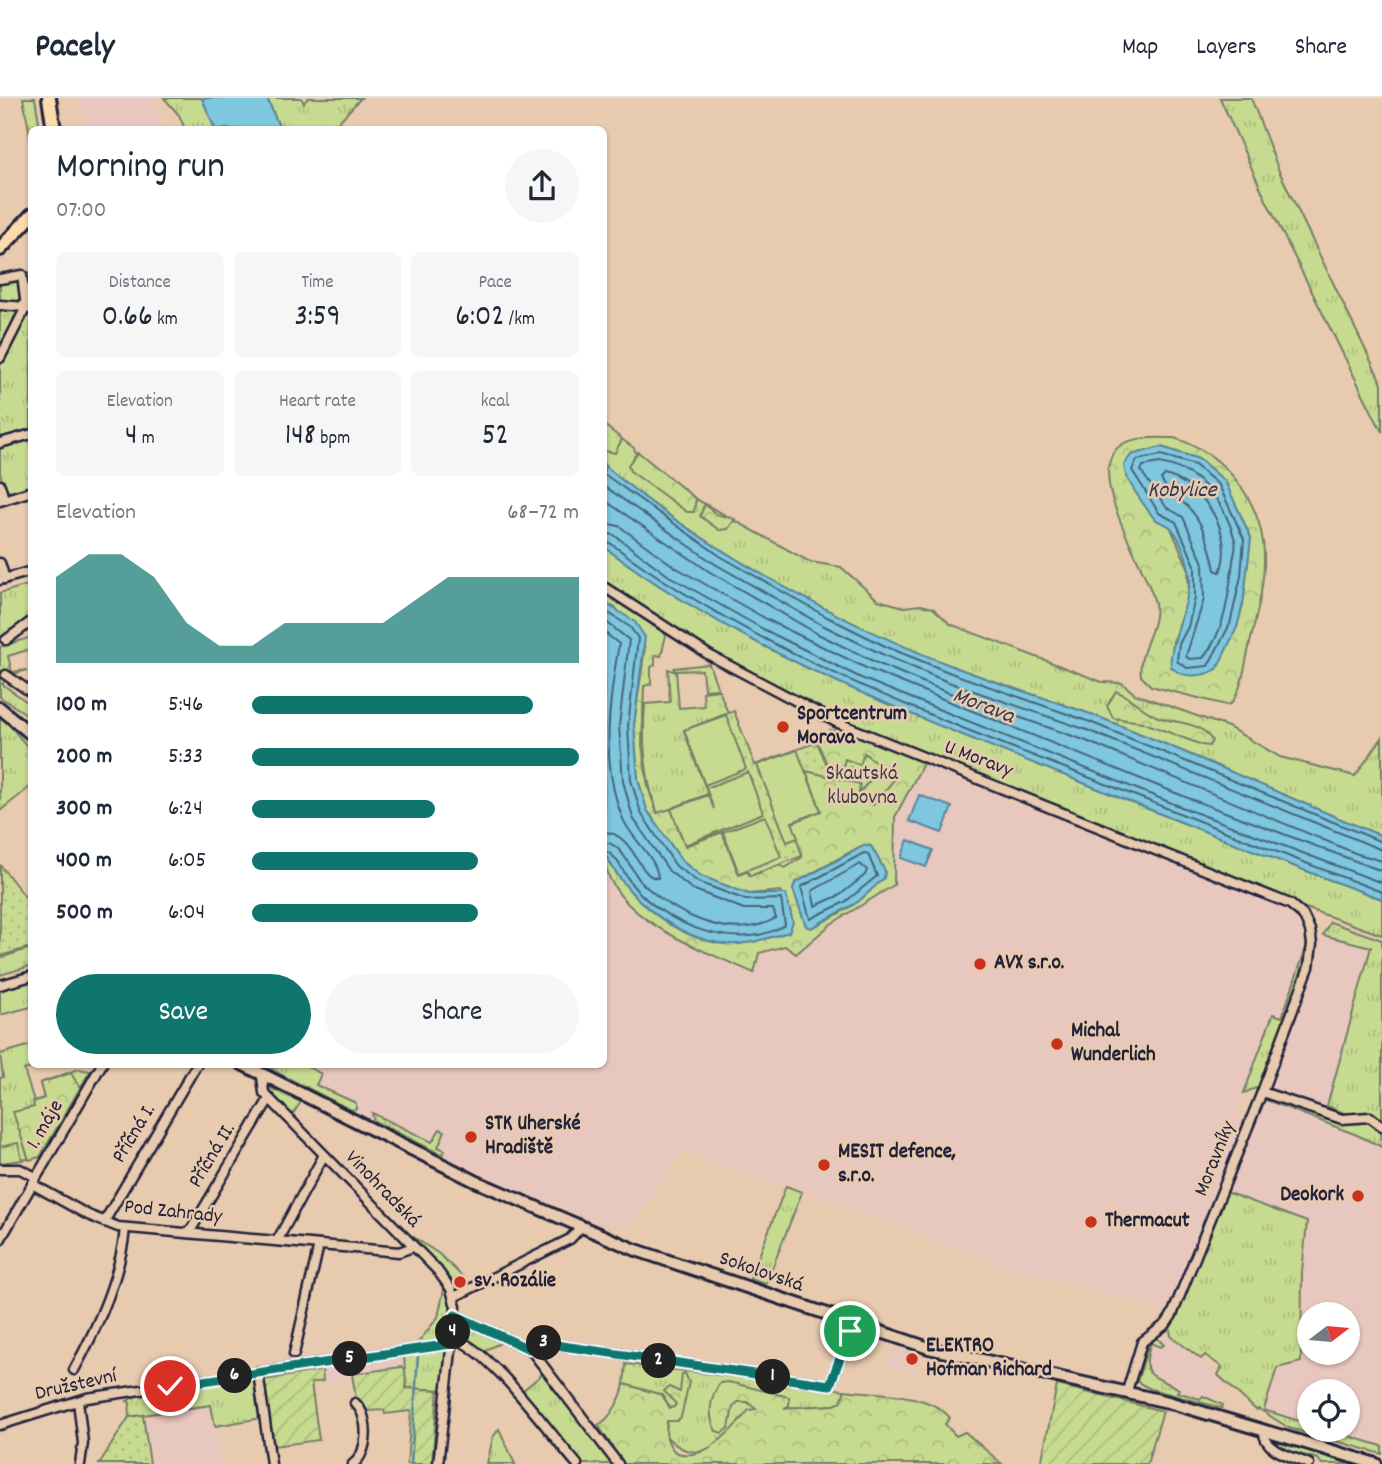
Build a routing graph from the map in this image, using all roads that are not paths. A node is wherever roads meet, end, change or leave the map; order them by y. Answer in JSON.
{"nodes":[{"id":1,"x":49,"y":98,"type":"edge"},
{"id":2,"x":53,"y":126,"type":"edge"},
{"id":3,"x":28,"y":219,"type":"edge"},
{"id":4,"x":0,"y":249,"type":"edge"},
{"id":5,"x":27,"y":274,"type":"edge"},
{"id":6,"x":0,"y":279,"type":"edge"},
{"id":7,"x":0,"y":305,"type":"edge"},
{"id":8,"x":28,"y":308,"type":"edge"},
{"id":9,"x":28,"y":310,"type":"edge"},
{"id":10,"x":0,"y":358,"type":"edge"},
{"id":11,"x":28,"y":436,"type":"edge"},
{"id":12,"x":0,"y":443,"type":"edge"},
{"id":13,"x":0,"y":485,"type":"edge"},
{"id":14,"x":28,"y":492,"type":"edge"},
{"id":15,"x":2,"y":500,"type":"edge"},
{"id":16,"x":0,"y":563,"type":"edge"},
{"id":17,"x":28,"y":572,"type":"edge"},
{"id":18,"x":2,"y":580,"type":"edge"},
{"id":19,"x":607,"y":589,"type":"edge"},
{"id":20,"x":28,"y":624,"type":"edge"},
{"id":21,"x":6,"y":640,"type":"dead end"},
{"id":22,"x":6,"y":675,"type":"dead end"},
{"id":23,"x":28,"y":690,"type":"edge"},
{"id":24,"x":0,"y":708,"type":"edge"},
{"id":25,"x":28,"y":731,"type":"edge"},
{"id":26,"x":1309,"y":967,"type":"joint"},
{"id":27,"x":28,"y":977,"type":"edge"},
{"id":28,"x":0,"y":985,"type":"edge"},
{"id":29,"x":100,"y":1068,"type":"edge"},
{"id":30,"x":195,"y":1068,"type":"edge"},
{"id":31,"x":249,"y":1068,"type":"edge"},
{"id":32,"x":262,"y":1076,"type":"junction"},
{"id":33,"x":1262,"y":1092,"type":"junction"},
{"id":34,"x":267,"y":1101,"type":"junction"},
{"id":35,"x":1382,"y":1126,"type":"edge"},
{"id":36,"x":324,"y":1155,"type":"junction"},
{"id":37,"x":0,"y":1169,"type":"edge"},
{"id":38,"x":34,"y":1181,"type":"junction"},
{"id":39,"x":104,"y":1222,"type":"junction"},
{"id":40,"x":581,"y":1227,"type":"junction"},
{"id":41,"x":125,"y":1228,"type":"junction"},
{"id":42,"x":189,"y":1233,"type":"junction"},
{"id":43,"x":1,"y":1237,"type":"edge"},
{"id":44,"x":277,"y":1241,"type":"junction"},
{"id":45,"x":319,"y":1245,"type":"junction"},
{"id":46,"x":413,"y":1247,"type":"junction"},
{"id":47,"x":454,"y":1297,"type":"junction"},
{"id":48,"x":455,"y":1315,"type":"junction"},
{"id":49,"x":853,"y":1324,"type":"junction"},
{"id":50,"x":452,"y":1341,"type":"junction"},
{"id":51,"x":529,"y":1349,"type":"junction"},
{"id":52,"x":294,"y":1354,"type":"dead end"},
{"id":53,"x":74,"y":1370,"type":"dead end"},
{"id":54,"x":258,"y":1372,"type":"junction"},
{"id":55,"x":1127,"y":1391,"type":"junction"},
{"id":56,"x":78,"y":1401,"type":"junction"},
{"id":57,"x":355,"y":1403,"type":"dead end"},
{"id":58,"x":0,"y":1426,"type":"edge"},
{"id":59,"x":1264,"y":1431,"type":"junction"},
{"id":60,"x":80,"y":1464,"type":"edge"},
{"id":61,"x":271,"y":1464,"type":"edge"},
{"id":62,"x":353,"y":1464,"type":"edge"},
{"id":63,"x":438,"y":1464,"type":"edge"},
{"id":64,"x":577,"y":1464,"type":"edge"},
{"id":65,"x":618,"y":1464,"type":"edge"},
{"id":66,"x":1309,"y":1464,"type":"edge"},
{"id":67,"x":1376,"y":1464,"type":"edge"}],
"edges":[{"from":1,"to":2,"type":"main road"},
{"from":3,"to":4,"type":"main road"},
{"from":5,"to":6,"type":"street"},
{"from":7,"to":8,"type":"street"},
{"from":9,"to":10,"type":"street"},
{"from":11,"to":12,"type":"street"},
{"from":13,"to":15,"type":"street"},
{"from":14,"to":15,"type":"street"},
{"from":16,"to":18,"type":"street"},
{"from":17,"to":18,"type":"street"},
{"from":19,"to":26,"type":"street","name":"U Moravy"},
{"from":20,"to":21,"type":"street"},
{"from":22,"to":23,"type":"street"},
{"from":24,"to":25,"type":"main road"},
{"from":26,"to":33,"type":"street","name":"Moravníky"},
{"from":27,"to":28,"type":"street"},
{"from":29,"to":38,"type":"street","name":"1. máje"},
{"from":30,"to":39,"type":"street","name":"Příčná I."},
{"from":31,"to":32,"type":"main road","name":"Sokolovská"},
{"from":32,"to":34,"type":"street","name":"Vinohradská"},
{"from":32,"to":40,"type":"main road","name":"Sokolovská"},
{"from":33,"to":35,"type":"street"},
{"from":33,"to":55,"type":"street","name":"Moravníky"},
{"from":34,"to":36,"type":"street","name":"Vinohradská"},
{"from":34,"to":42,"type":"street","name":"Příčná II."},
{"from":36,"to":44,"type":"street"},
{"from":36,"to":46,"type":"street","name":"Vinohradská"},
{"from":37,"to":38,"type":"street","name":"Pod Zahrady"},
{"from":38,"to":39,"type":"street","name":"Pod Zahrady"},
{"from":38,"to":43,"type":"street","name":"1. máje"},
{"from":39,"to":41,"type":"street","name":"Pod Zahrady"},
{"from":40,"to":47,"type":"street"},
{"from":40,"to":49,"type":"main road","name":"Sokolovská"},
{"from":41,"to":42,"type":"street","name":"Pod Zahrady"},
{"from":41,"to":53,"type":"street"},
{"from":42,"to":44,"type":"street","name":"Pod Zahrady"},
{"from":44,"to":45,"type":"street","name":"Pod Zahrady"},
{"from":45,"to":46,"type":"street","name":"Pod Zahrady"},
{"from":45,"to":52,"type":"street"},
{"from":46,"to":47,"type":"street","name":"Vinohradská"},
{"from":47,"to":48,"type":"street"},
{"from":48,"to":50,"type":"street"},
{"from":48,"to":51,"type":"street"},
{"from":49,"to":51,"type":"street"},
{"from":49,"to":55,"type":"main road","name":"Sokolovská"},
{"from":50,"to":54,"type":"street","name":"Družstevní"},
{"from":50,"to":63,"type":"street"},
{"from":50,"to":64,"type":"street"},
{"from":51,"to":65,"type":"street"},
{"from":54,"to":56,"type":"street","name":"Družstevní"},
{"from":54,"to":61,"type":"street"},
{"from":55,"to":59,"type":"main road","name":"Sokolovská"},
{"from":56,"to":58,"type":"street","name":"Družstevní"},
{"from":56,"to":60,"type":"street"},
{"from":57,"to":62,"type":"street"},
{"from":59,"to":66,"type":"street"},
{"from":59,"to":67,"type":"main road","name":"Sokolovská"}]}
